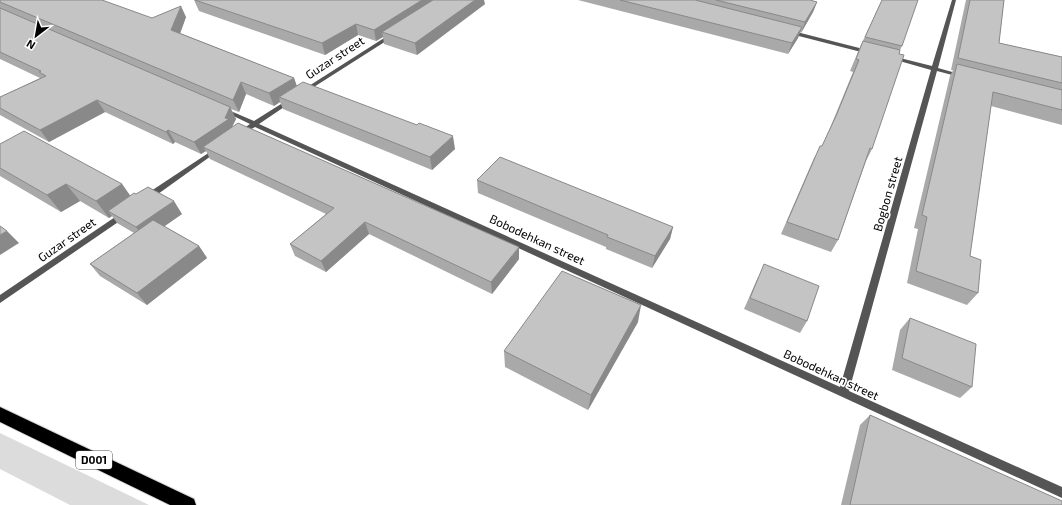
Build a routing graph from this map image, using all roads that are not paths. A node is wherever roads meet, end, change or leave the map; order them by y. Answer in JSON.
{"nodes":[{"id":1,"x":954,"y":0,"type":"edge"},
{"id":2,"x":400,"y":30,"type":"edge"},
{"id":3,"x":782,"y":31,"type":"edge"},
{"id":4,"x":874,"y":54,"type":"edge"},
{"id":5,"x":889,"y":57,"type":"edge"},
{"id":6,"x":935,"y":69,"type":"junction"},
{"id":7,"x":965,"y":76,"type":"edge"},
{"id":8,"x":301,"y":93,"type":"edge"},
{"id":9,"x":294,"y":98,"type":"edge"},
{"id":10,"x":218,"y":107,"type":"edge"},
{"id":11,"x":254,"y":123,"type":"junction"},
{"id":12,"x":235,"y":137,"type":"edge"},
{"id":13,"x":222,"y":146,"type":"edge"},
{"id":14,"x":143,"y":200,"type":"edge"},
{"id":15,"x":130,"y":209,"type":"edge"},
{"id":16,"x":0,"y":300,"type":"edge"},
{"id":17,"x":843,"y":394,"type":"junction"},
{"id":18,"x":0,"y":414,"type":"edge"},
{"id":19,"x":1062,"y":493,"type":"edge"},
{"id":20,"x":188,"y":505,"type":"edge"}],
"edges":[{"from":1,"to":6,"type":"street","name":"Bogbon street"},
{"from":2,"to":8,"type":"street","name":"Guzar street"},
{"from":3,"to":4,"type":"street"},
{"from":5,"to":6,"type":"street"},
{"from":6,"to":7,"type":"street"},
{"from":6,"to":17,"type":"street","name":"Bogbon street"},
{"from":9,"to":11,"type":"street"},
{"from":10,"to":11,"type":"street","name":"Bobodehkan street"},
{"from":11,"to":12,"type":"street"},
{"from":11,"to":17,"type":"street","name":"Bobodehkan street"},
{"from":13,"to":14,"type":"street"},
{"from":15,"to":16,"type":"street","name":"Guzar street"},
{"from":17,"to":19,"type":"street","name":"Bobodehkan street"},
{"from":18,"to":20,"type":"highway","number":"D001"}]}
